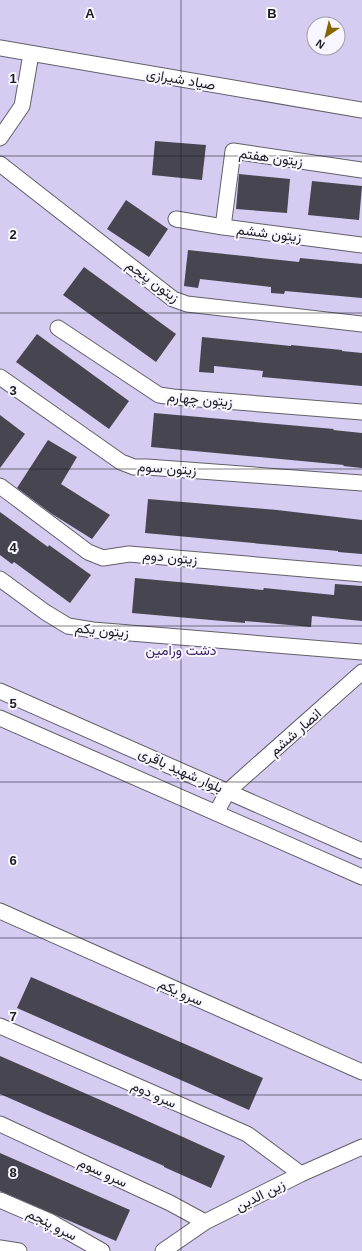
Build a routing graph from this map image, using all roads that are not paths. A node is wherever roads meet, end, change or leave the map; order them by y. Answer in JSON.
{"nodes":[{"id":1,"x":0,"y":48,"type":"edge"},
{"id":2,"x":31,"y":54,"type":"junction"},
{"id":3,"x":362,"y":110,"type":"edge"},
{"id":4,"x":0,"y":138,"type":"edge"},
{"id":5,"x":0,"y":164,"type":"edge"},
{"id":6,"x":362,"y":170,"type":"edge"},
{"id":7,"x":176,"y":219,"type":"dead end"},
{"id":8,"x":223,"y":227,"type":"junction"},
{"id":9,"x":362,"y":245,"type":"edge"},
{"id":10,"x":362,"y":324,"type":"edge"},
{"id":11,"x":58,"y":328,"type":"dead end"},
{"id":12,"x":0,"y":377,"type":"edge"},
{"id":13,"x":362,"y":412,"type":"edge"},
{"id":14,"x":362,"y":483,"type":"edge"},
{"id":15,"x":0,"y":486,"type":"edge"},
{"id":16,"x":362,"y":574,"type":"edge"},
{"id":17,"x":0,"y":579,"type":"edge"},
{"id":18,"x":362,"y":652,"type":"edge"},
{"id":19,"x":362,"y":672,"type":"edge"},
{"id":20,"x":0,"y":691,"type":"edge"},
{"id":21,"x":0,"y":718,"type":"edge"},
{"id":22,"x":228,"y":791,"type":"junction"},
{"id":23,"x":216,"y":813,"type":"junction"},
{"id":24,"x":362,"y":850,"type":"edge"},
{"id":25,"x":362,"y":877,"type":"edge"},
{"id":26,"x":0,"y":911,"type":"edge"},
{"id":27,"x":0,"y":1026,"type":"edge"},
{"id":28,"x":362,"y":1072,"type":"edge"},
{"id":29,"x":0,"y":1124,"type":"edge"},
{"id":30,"x":362,"y":1147,"type":"edge"},
{"id":31,"x":301,"y":1174,"type":"junction"},
{"id":32,"x":0,"y":1200,"type":"edge"},
{"id":33,"x":205,"y":1222,"type":"junction"},
{"id":34,"x":0,"y":1248,"type":"edge"},
{"id":35,"x":19,"y":1251,"type":"edge"},
{"id":36,"x":102,"y":1251,"type":"edge"},
{"id":37,"x":162,"y":1251,"type":"edge"}],
"edges":[{"from":1,"to":2,"type":"street","name":"صیاد شیرازی"},
{"from":2,"to":3,"type":"street","name":"صیاد شیرازی"},
{"from":2,"to":4,"type":"street"},
{"from":5,"to":10,"type":"street","name":"زیتون پنجم"},
{"from":6,"to":8,"type":"street","name":"زیتون هفتم"},
{"from":7,"to":8,"type":"street","name":"زیتون ششم"},
{"from":8,"to":9,"type":"street","name":"زیتون ششم"},
{"from":11,"to":13,"type":"street","name":"زیتون چهارم"},
{"from":12,"to":14,"type":"street","name":"زیتون سوم"},
{"from":15,"to":16,"type":"street","name":"زیتون دوم"},
{"from":17,"to":18,"type":"street","name":"زیتون یکم"},
{"from":19,"to":22,"type":"street","name":"انصار ششم"},
{"from":20,"to":22,"type":"street","name":"بلوار شهید باقری"},
{"from":21,"to":23,"type":"street","name":"بلوار شهید باقری"},
{"from":22,"to":23,"type":"street","name":"انصار ششم"},
{"from":22,"to":24,"type":"street","name":"بلوار شهید باقری"},
{"from":23,"to":25,"type":"street","name":"بلوار شهید باقری"},
{"from":26,"to":28,"type":"street","name":"سرو یکم"},
{"from":27,"to":31,"type":"street","name":"سرو دوم"},
{"from":29,"to":33,"type":"street","name":"سرو سوم"},
{"from":30,"to":31,"type":"street","name":"زین الدین"},
{"from":31,"to":33,"type":"street","name":"زین الدین"},
{"from":32,"to":36,"type":"street","name":"سرو پنجم"},
{"from":33,"to":37,"type":"street","name":"زین الدین"},
{"from":34,"to":35,"type":"street"}]}
